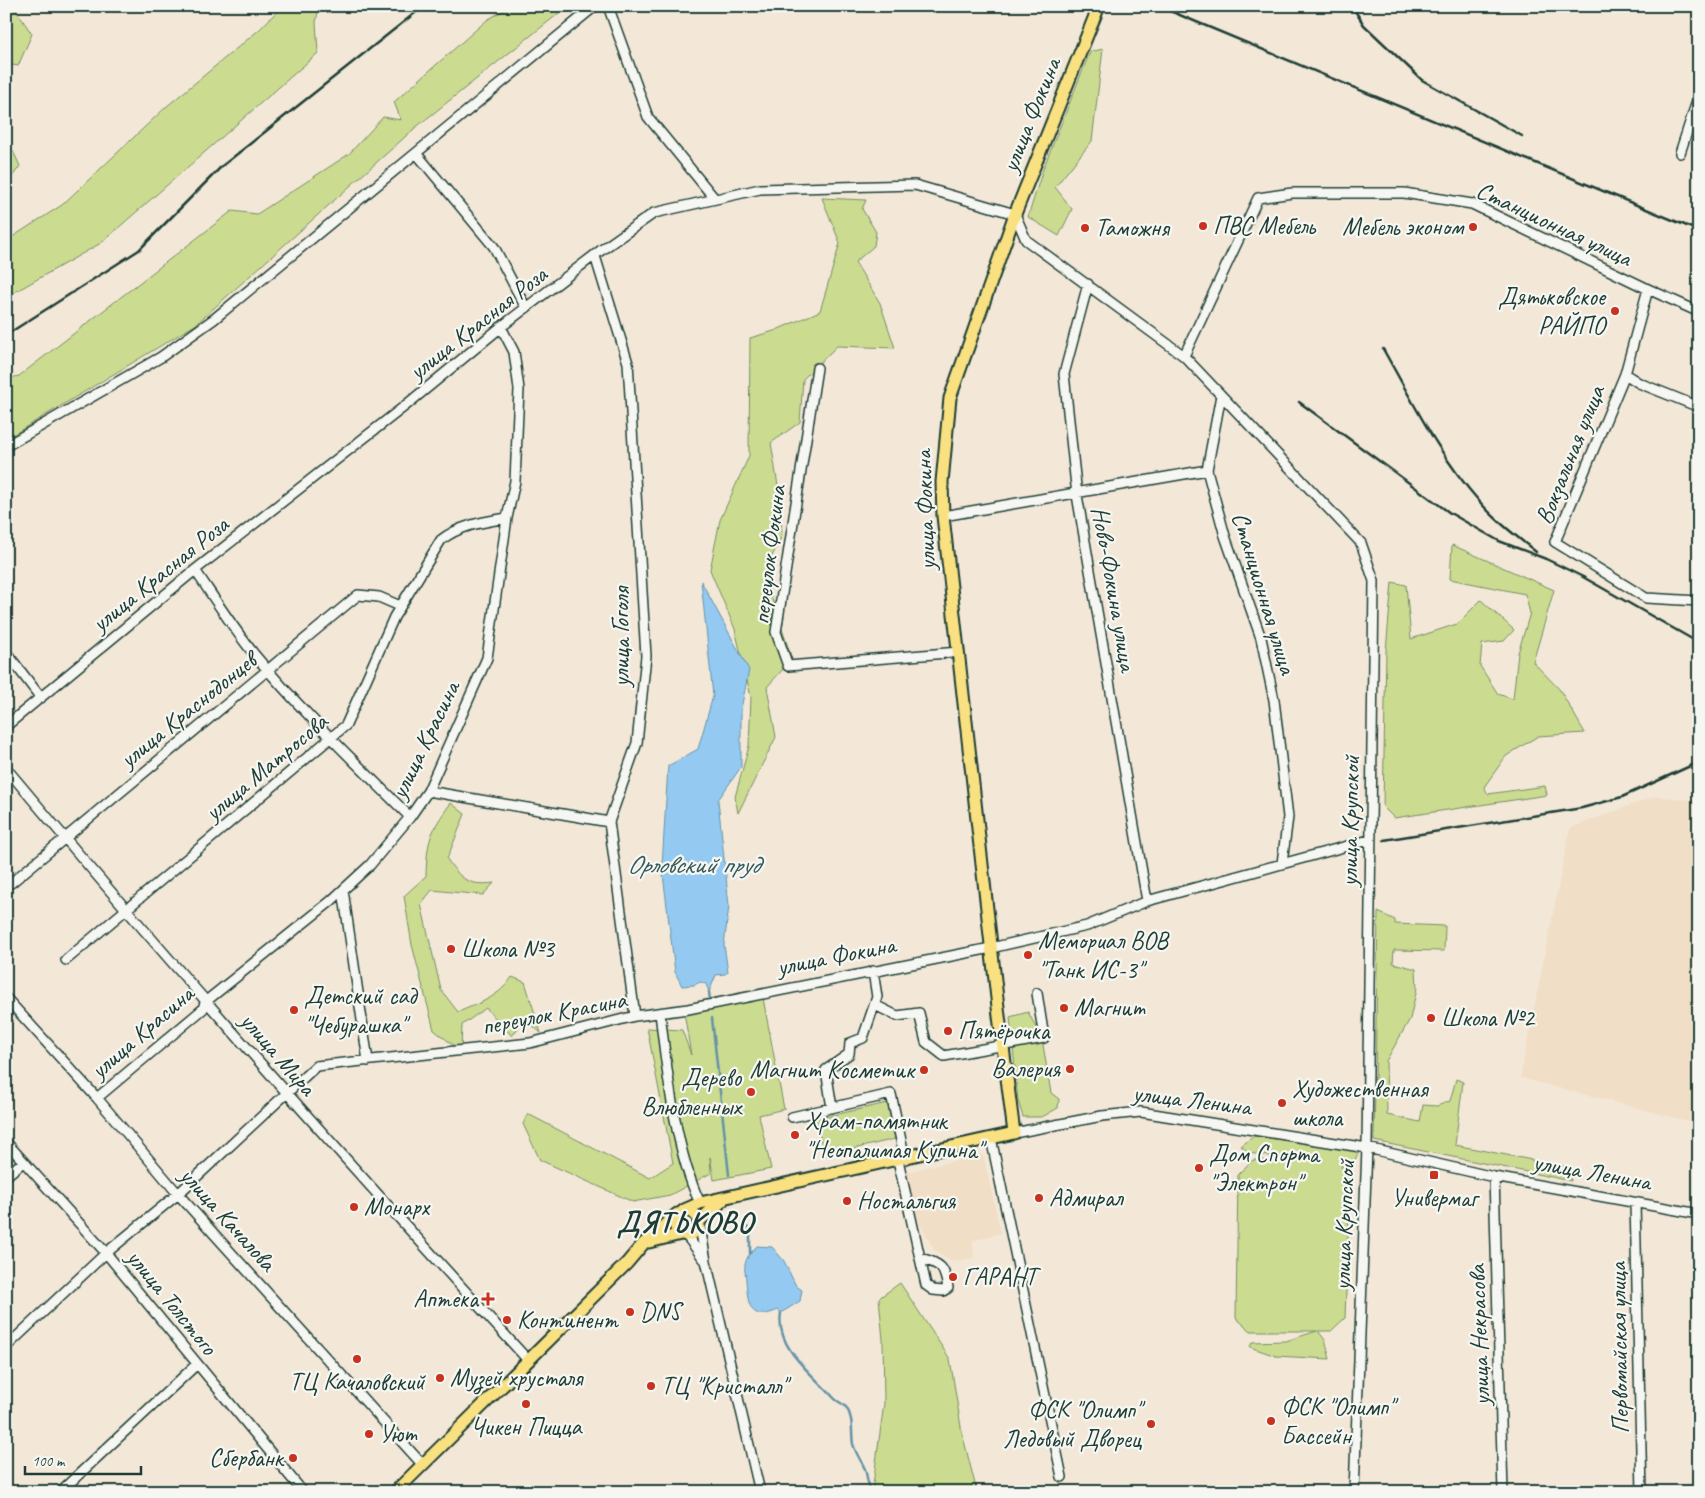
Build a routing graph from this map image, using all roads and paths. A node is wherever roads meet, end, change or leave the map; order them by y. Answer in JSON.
{"nodes":[{"id":1,"x":595,"y":6,"type":"edge"},
{"id":2,"x":608,"y":6,"type":"edge"},
{"id":3,"x":1099,"y":6,"type":"edge"},
{"id":4,"x":1699,"y":95,"type":"edge"},
{"id":5,"x":416,"y":153,"type":"junction"},
{"id":6,"x":1680,"y":153,"type":"dead end"},
{"id":7,"x":715,"y":199,"type":"junction"},
{"id":8,"x":1015,"y":214,"type":"junction"},
{"id":9,"x":595,"y":256,"type":"junction"},
{"id":10,"x":1088,"y":284,"type":"junction"},
{"id":11,"x":1648,"y":289,"type":"junction"},
{"id":12,"x":526,"y":308,"type":"junction"},
{"id":13,"x":1699,"y":312,"type":"edge"},
{"id":14,"x":502,"y":326,"type":"junction"},
{"id":15,"x":1184,"y":356,"type":"junction"},
{"id":16,"x":818,"y":368,"type":"dead end"},
{"id":17,"x":1625,"y":374,"type":"junction"},
{"id":18,"x":1221,"y":395,"type":"junction"},
{"id":19,"x":1699,"y":407,"type":"edge"},
{"id":20,"x":6,"y":446,"type":"edge"},
{"id":21,"x":1207,"y":470,"type":"junction"},
{"id":22,"x":1077,"y":494,"type":"junction"},
{"id":23,"x":943,"y":516,"type":"junction"},
{"id":24,"x":506,"y":518,"type":"junction"},
{"id":25,"x":195,"y":570,"type":"junction"},
{"id":26,"x":1699,"y":601,"type":"edge"},
{"id":27,"x":400,"y":606,"type":"junction"},
{"id":28,"x":6,"y":652,"type":"edge"},
{"id":29,"x":959,"y":652,"type":"junction"},
{"id":30,"x":268,"y":670,"type":"junction"},
{"id":31,"x":42,"y":698,"type":"junction"},
{"id":32,"x":6,"y":726,"type":"edge"},
{"id":33,"x":332,"y":739,"type":"junction"},
{"id":34,"x":6,"y":768,"type":"edge"},
{"id":35,"x":428,"y":791,"type":"junction"},
{"id":36,"x":410,"y":817,"type":"junction"},
{"id":37,"x":609,"y":822,"type":"junction"},
{"id":38,"x":64,"y":838,"type":"junction"},
{"id":39,"x":1370,"y":840,"type":"junction"},
{"id":40,"x":1282,"y":863,"type":"junction"},
{"id":41,"x":11,"y":884,"type":"dead end"},
{"id":42,"x":343,"y":890,"type":"junction"},
{"id":43,"x":1147,"y":901,"type":"junction"},
{"id":44,"x":124,"y":910,"type":"junction"},
{"id":45,"x":992,"y":948,"type":"junction"},
{"id":46,"x":66,"y":960,"type":"dead end"},
{"id":47,"x":873,"y":972,"type":"junction"},
{"id":48,"x":1037,"y":993,"type":"dead end"},
{"id":49,"x":6,"y":998,"type":"edge"},
{"id":50,"x":205,"y":1002,"type":"junction"},
{"id":51,"x":875,"y":1005,"type":"junction"},
{"id":52,"x":688,"y":1009,"type":"joint"},
{"id":53,"x":660,"y":1013,"type":"junction"},
{"id":54,"x":635,"y":1016,"type":"junction"},
{"id":55,"x":1002,"y":1047,"type":"junction"},
{"id":56,"x":368,"y":1061,"type":"junction"},
{"id":57,"x":287,"y":1095,"type":"junction"},
{"id":58,"x":97,"y":1098,"type":"junction"},
{"id":59,"x":832,"y":1108,"type":"junction"},
{"id":60,"x":792,"y":1117,"type":"dead end"},
{"id":61,"x":1014,"y":1133,"type":"junction"},
{"id":62,"x":991,"y":1138,"type":"junction"},
{"id":63,"x":6,"y":1142,"type":"edge"},
{"id":64,"x":1367,"y":1148,"type":"junction"},
{"id":65,"x":901,"y":1160,"type":"junction"},
{"id":66,"x":23,"y":1162,"type":"junction"},
{"id":67,"x":6,"y":1176,"type":"edge"},
{"id":68,"x":1494,"y":1177,"type":"junction"},
{"id":69,"x":178,"y":1194,"type":"junction"},
{"id":70,"x":726,"y":1199,"type":"junction"},
{"id":71,"x":700,"y":1203,"type":"junction"},
{"id":72,"x":1635,"y":1203,"type":"junction"},
{"id":73,"x":681,"y":1212,"type":"junction"},
{"id":74,"x":1699,"y":1214,"type":"edge"},
{"id":75,"x":699,"y":1221,"type":"junction"},
{"id":76,"x":683,"y":1234,"type":"junction"},
{"id":77,"x":643,"y":1244,"type":"junction"},
{"id":78,"x":106,"y":1253,"type":"junction"},
{"id":79,"x":921,"y":1258,"type":"dead end"},
{"id":80,"x":706,"y":1261,"type":"junction"},
{"id":81,"x":6,"y":1346,"type":"edge"},
{"id":82,"x":527,"y":1359,"type":"junction"},
{"id":83,"x":197,"y":1364,"type":"junction"},
{"id":84,"x":422,"y":1464,"type":"junction"},
{"id":85,"x":1062,"y":1477,"type":"dead end"},
{"id":86,"x":1699,"y":1491,"type":"edge"},
{"id":87,"x":60,"y":1492,"type":"edge"},
{"id":88,"x":303,"y":1492,"type":"edge"},
{"id":89,"x":394,"y":1492,"type":"edge"},
{"id":90,"x":760,"y":1492,"type":"edge"},
{"id":91,"x":1354,"y":1492,"type":"edge"},
{"id":92,"x":1503,"y":1492,"type":"edge"},
{"id":93,"x":1642,"y":1492,"type":"edge"},
{"id":94,"x":1686,"y":1492,"type":"edge"}],
"edges":[{"from":1,"to":5,"type":"street"},
{"from":2,"to":7,"type":"street"},
{"from":3,"to":8,"type":"main road","name":"улица Фокина"},
{"from":4,"to":6,"type":"street"},
{"from":5,"to":12,"type":"street"},
{"from":5,"to":20,"type":"street"},
{"from":7,"to":8,"type":"street","name":"улица Красная Роза"},
{"from":7,"to":9,"type":"street","name":"улица Красная Роза"},
{"from":8,"to":10,"type":"street"},
{"from":8,"to":23,"type":"main road","name":"улица Фокина"},
{"from":9,"to":12,"type":"street","name":"улица Красная Роза"},
{"from":9,"to":37,"type":"street","name":"улица Гоголя"},
{"from":10,"to":15,"type":"street"},
{"from":10,"to":22,"type":"street","name":"Ново-Фокина улица"},
{"from":11,"to":13,"type":"street"},
{"from":11,"to":15,"type":"street","name":"Станционная улица"},
{"from":11,"to":17,"type":"street","name":"Вокзальная улица"},
{"from":12,"to":14,"type":"street","name":"улица Красная Роза"},
{"from":14,"to":24,"type":"street","name":"улица Красина"},
{"from":14,"to":25,"type":"street","name":"улица Красная Роза"},
{"from":15,"to":18,"type":"street"},
{"from":16,"to":29,"type":"street","name":"переулок Фокина"},
{"from":17,"to":19,"type":"street","name":"Вокзальная улица"},
{"from":17,"to":26,"type":"street","name":"Вокзальная улица"},
{"from":18,"to":21,"type":"street","name":"Станционная улица"},
{"from":18,"to":39,"type":"street","name":"улица Крупской"},
{"from":21,"to":22,"type":"street"},
{"from":21,"to":40,"type":"street","name":"Станционная улица"},
{"from":22,"to":23,"type":"street"},
{"from":22,"to":43,"type":"street","name":"Ново-Фокина улица"},
{"from":23,"to":29,"type":"main road","name":"улица Фокина"},
{"from":24,"to":27,"type":"street","name":"улица Матросова"},
{"from":24,"to":35,"type":"street","name":"улица Красина"},
{"from":25,"to":30,"type":"street"},
{"from":25,"to":31,"type":"street","name":"улица Красная Роза"},
{"from":27,"to":30,"type":"street","name":"улица Краснодонцев"},
{"from":27,"to":33,"type":"street","name":"улица Матросова"},
{"from":28,"to":31,"type":"street"},
{"from":29,"to":45,"type":"main road","name":"улица Фокина"},
{"from":30,"to":33,"type":"street"},
{"from":30,"to":38,"type":"street","name":"улица Краснодонцев"},
{"from":31,"to":32,"type":"street","name":"улица Красная Роза"},
{"from":33,"to":36,"type":"street"},
{"from":33,"to":44,"type":"street","name":"улица Матросова"},
{"from":34,"to":38,"type":"street","name":"улица Мира"},
{"from":35,"to":36,"type":"street","name":"улица Красина"},
{"from":35,"to":37,"type":"street"},
{"from":36,"to":42,"type":"street","name":"улица Красина"},
{"from":37,"to":54,"type":"street","name":"улица Гоголя"},
{"from":38,"to":41,"type":"street","name":"улица Краснодонцев"},
{"from":38,"to":44,"type":"street","name":"улица Мира"},
{"from":39,"to":40,"type":"street"},
{"from":39,"to":64,"type":"street","name":"улица Крупской"},
{"from":40,"to":43,"type":"street"},
{"from":42,"to":50,"type":"street","name":"улица Красина"},
{"from":42,"to":56,"type":"street"},
{"from":43,"to":45,"type":"street"},
{"from":44,"to":46,"type":"street","name":"улица Матросова"},
{"from":44,"to":50,"type":"street","name":"улица Мира"},
{"from":45,"to":47,"type":"street","name":"улица Фокина"},
{"from":45,"to":55,"type":"main road","name":"улица Фокина"},
{"from":47,"to":51,"type":"street"},
{"from":47,"to":52,"type":"street","name":"улица Фокина"},
{"from":48,"to":55,"type":"street"},
{"from":49,"to":58,"type":"street","name":"улица Качалова"},
{"from":50,"to":57,"type":"street","name":"улица Мира"},
{"from":50,"to":58,"type":"street","name":"улица Красина"},
{"from":51,"to":55,"type":"street"},
{"from":51,"to":59,"type":"street"},
{"from":52,"to":53,"type":"street","name":"переулок Красина"},
{"from":53,"to":54,"type":"street","name":"переулок Красина"},
{"from":53,"to":71,"type":"street"},
{"from":54,"to":56,"type":"street","name":"переулок Красина"},
{"from":55,"to":61,"type":"main road","name":"улица Фокина"},
{"from":56,"to":57,"type":"street","name":"переулок Красина"},
{"from":57,"to":69,"type":"street","name":"переулок Красина"},
{"from":57,"to":82,"type":"street","name":"улица Мира"},
{"from":58,"to":69,"type":"street","name":"улица Качалова"},
{"from":59,"to":60,"type":"street"},
{"from":59,"to":65,"type":"street"},
{"from":61,"to":62,"type":"main road","name":"улица Ленина"},
{"from":61,"to":64,"type":"street","name":"улица Ленина"},
{"from":62,"to":65,"type":"main road","name":"улица Ленина"},
{"from":62,"to":85,"type":"street"},
{"from":63,"to":66,"type":"street","name":"улица Толстого"},
{"from":64,"to":68,"type":"street","name":"улица Ленина"},
{"from":64,"to":91,"type":"street","name":"улица Крупской"},
{"from":65,"to":70,"type":"main road","name":"улица Ленина"},
{"from":65,"to":79,"type":"street"},
{"from":66,"to":67,"type":"street"},
{"from":66,"to":78,"type":"street","name":"улица Толстого"},
{"from":68,"to":72,"type":"street","name":"улица Ленина"},
{"from":68,"to":92,"type":"street","name":"улица Некрасова"},
{"from":69,"to":78,"type":"street","name":"переулок Красина"},
{"from":69,"to":84,"type":"street","name":"улица Качалова"},
{"from":70,"to":71,"type":"main road","name":"улица Ленина"},
{"from":70,"to":75,"type":"main road"},
{"from":71,"to":73,"type":"main road","name":"улица Ленина"},
{"from":72,"to":74,"type":"street","name":"улица Ленина"},
{"from":72,"to":93,"type":"street","name":"Первомайская улица"},
{"from":73,"to":75,"type":"main road"},
{"from":73,"to":76,"type":"main road"},
{"from":73,"to":77,"type":"main road","name":"улица Ленина"},
{"from":75,"to":76,"type":"main road"},
{"from":75,"to":80,"type":"street"},
{"from":76,"to":77,"type":"main road"},
{"from":76,"to":80,"type":"street"},
{"from":77,"to":82,"type":"main road","name":"улица Ленина"},
{"from":78,"to":81,"type":"street","name":"переулок Красина"},
{"from":78,"to":83,"type":"street","name":"улица Толстого"},
{"from":80,"to":90,"type":"street"},
{"from":82,"to":84,"type":"main road","name":"улица Ленина"},
{"from":83,"to":87,"type":"street"},
{"from":83,"to":88,"type":"street","name":"улица Толстого"},
{"from":84,"to":89,"type":"main road","name":"улица Ленина"},
{"from":86,"to":94,"type":"street"}]}
